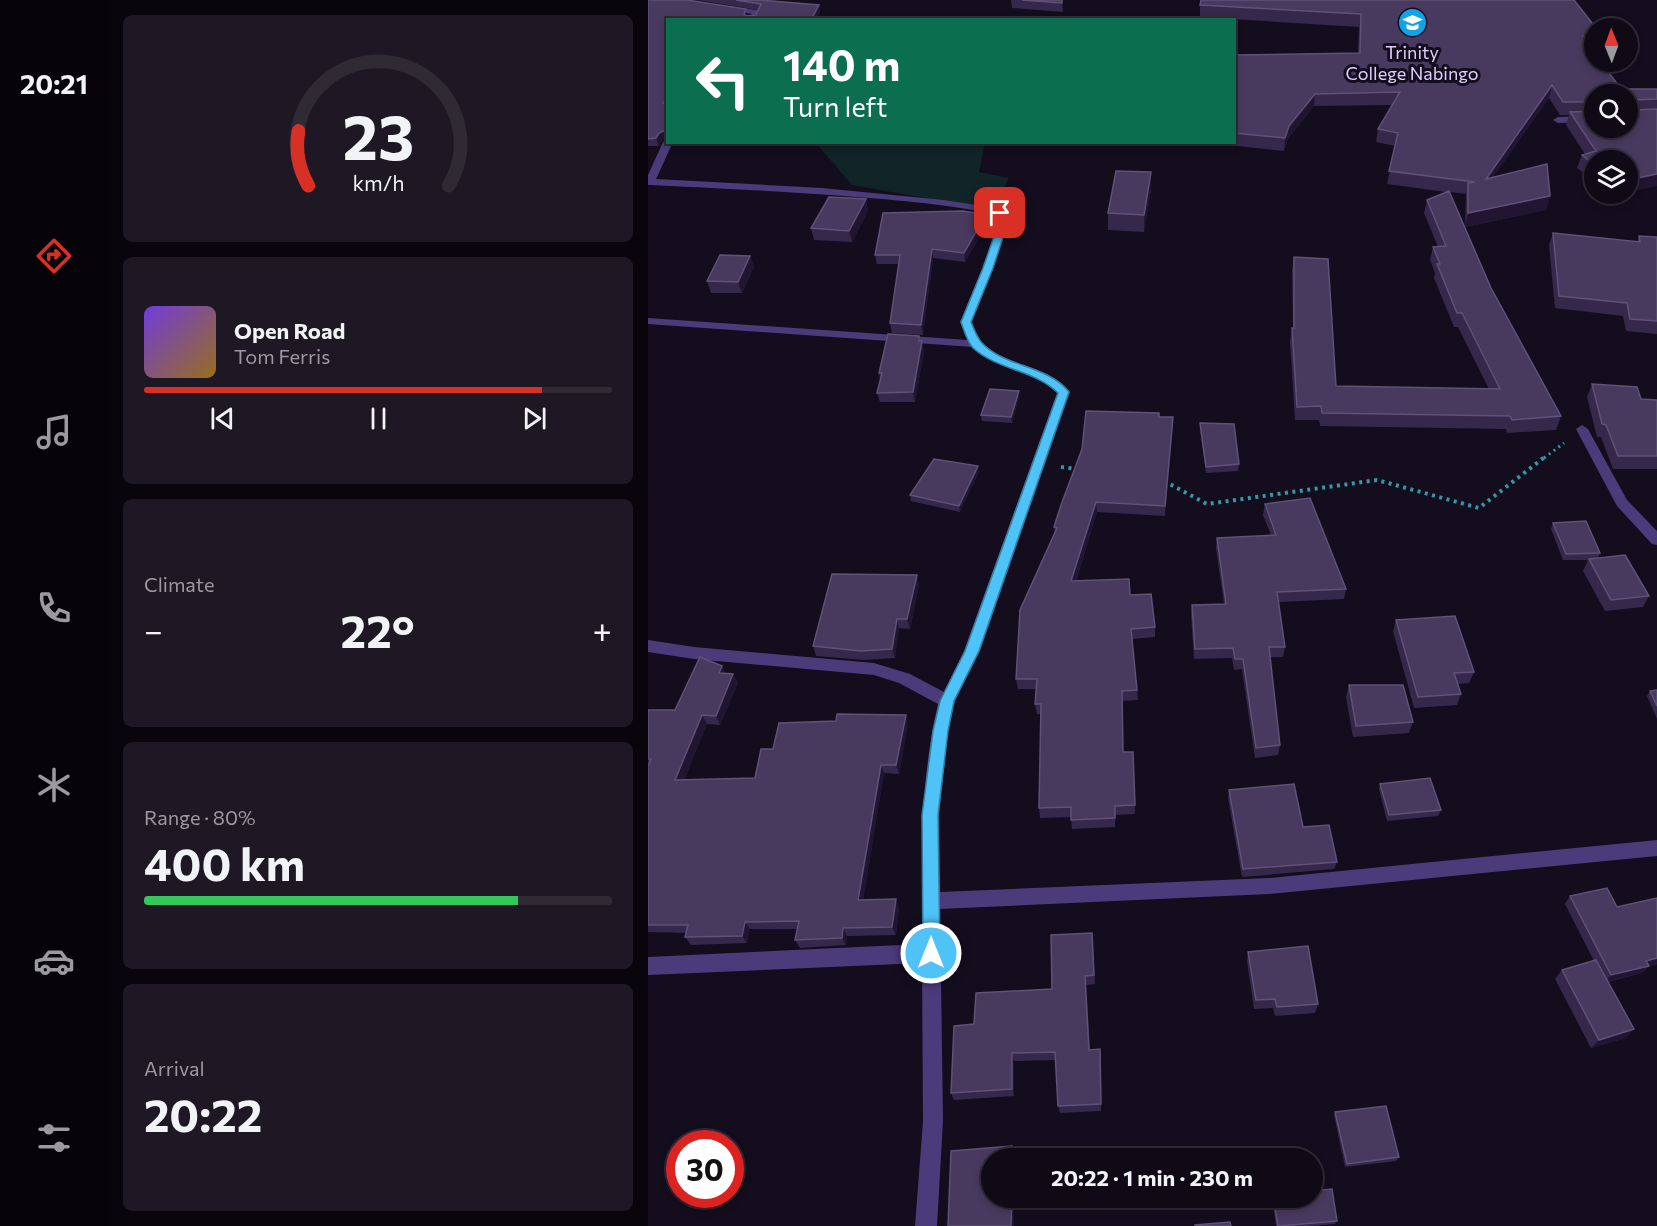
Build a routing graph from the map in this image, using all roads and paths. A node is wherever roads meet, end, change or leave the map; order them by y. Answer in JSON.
{"nodes":[{"id":1,"x":723,"y":8,"type":"edge"},
{"id":2,"x":753,"y":18,"type":"edge"},
{"id":3,"x":1584,"y":119,"type":"edge"},
{"id":4,"x":1558,"y":120,"type":"dead end"},
{"id":5,"x":667,"y":144,"type":"edge"},
{"id":6,"x":649,"y":182,"type":"edge"},
{"id":7,"x":648,"y":321,"type":"edge"},
{"id":8,"x":976,"y":344,"type":"junction"},
{"id":9,"x":1582,"y":429,"type":"joint"},
{"id":10,"x":1039,"y":465,"type":"junction"},
{"id":11,"x":1085,"y":469,"type":"edge"},
{"id":12,"x":1163,"y":481,"type":"edge"},
{"id":13,"x":1657,"y":540,"type":"edge"},
{"id":14,"x":648,"y":646,"type":"edge"},
{"id":15,"x":947,"y":701,"type":"junction"},
{"id":16,"x":1657,"y":848,"type":"edge"},
{"id":17,"x":931,"y":901,"type":"junction"},
{"id":18,"x":931,"y":953,"type":"junction"},
{"id":19,"x":648,"y":966,"type":"edge"},
{"id":20,"x":926,"y":1226,"type":"edge"}],
"edges":[{"from":1,"to":2,"type":"street"},
{"from":3,"to":4,"type":"street"},
{"from":5,"to":6,"type":"street"},
{"from":6,"to":8,"type":"street"},
{"from":7,"to":8,"type":"street"},
{"from":8,"to":10,"type":"street"},
{"from":9,"to":12,"type":"path"},
{"from":9,"to":13,"type":"street"},
{"from":10,"to":11,"type":"path"},
{"from":10,"to":15,"type":"street"},
{"from":14,"to":15,"type":"street"},
{"from":15,"to":17,"type":"street"},
{"from":16,"to":17,"type":"street"},
{"from":17,"to":18,"type":"street"},
{"from":18,"to":19,"type":"street"},
{"from":18,"to":20,"type":"street"}]}
